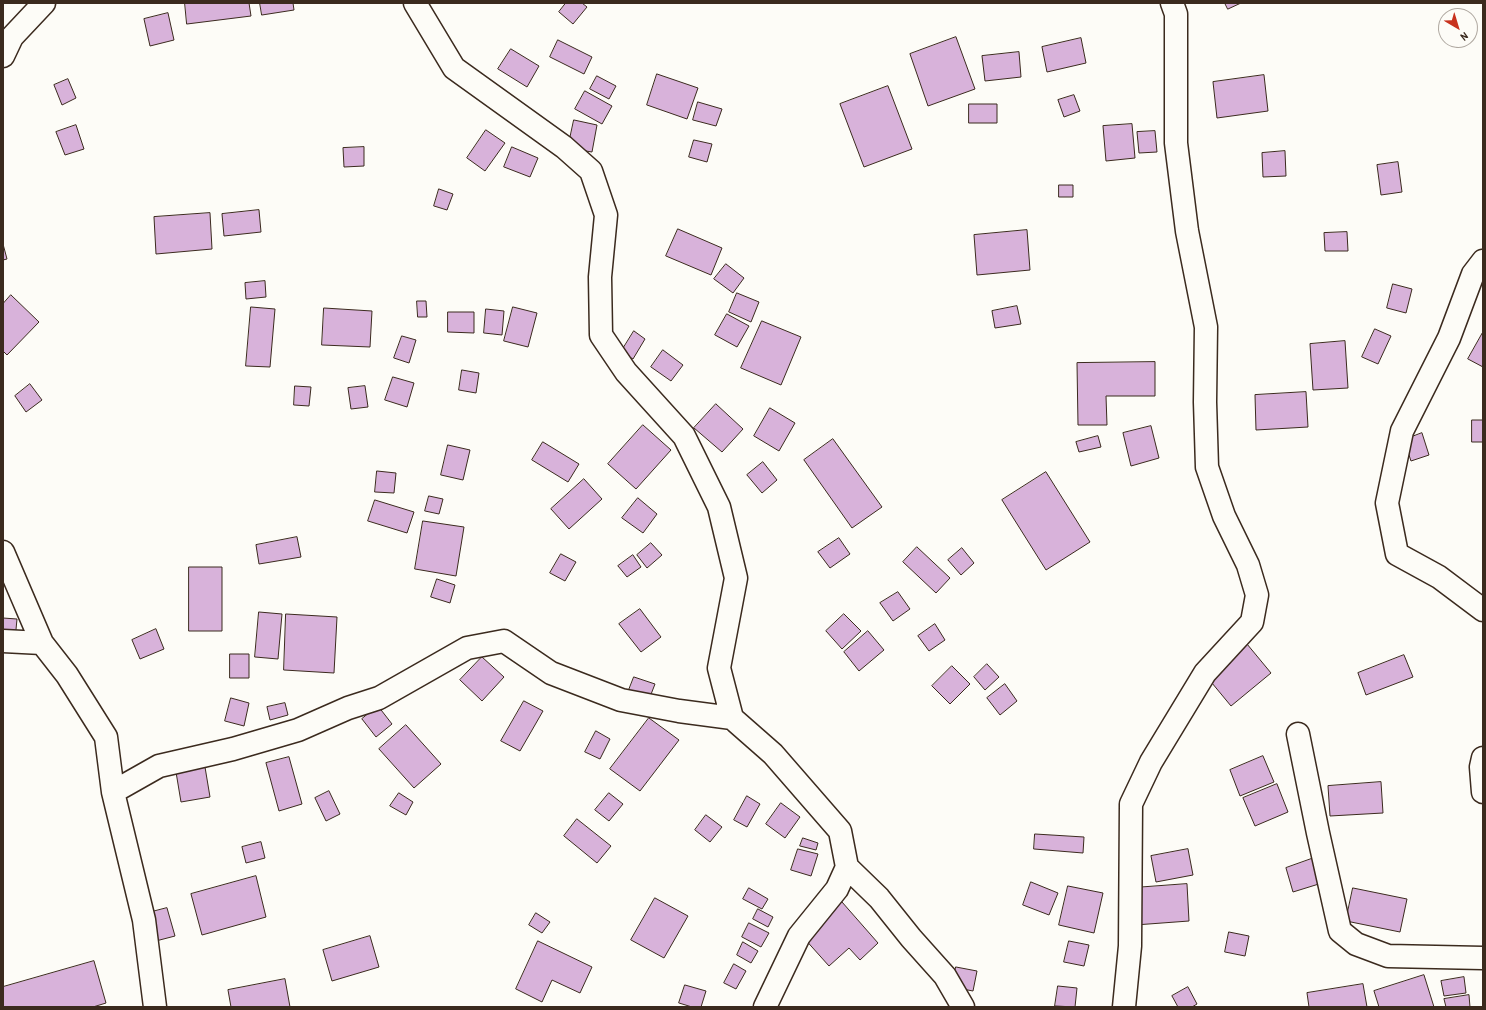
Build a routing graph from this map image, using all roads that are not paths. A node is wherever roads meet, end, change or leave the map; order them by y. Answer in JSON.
{"nodes":[{"id":1,"x":44,"y":3,"type":"edge"},
{"id":2,"x":415,"y":3,"type":"edge"},
{"id":3,"x":1172,"y":3,"type":"edge"},
{"id":4,"x":3,"y":56,"type":"edge"},
{"id":5,"x":1483,"y":261,"type":"edge"},
{"id":6,"x":3,"y":552,"type":"edge"},
{"id":7,"x":1483,"y":610,"type":"edge"},
{"id":8,"x":3,"y":641,"type":"edge"},
{"id":9,"x":42,"y":643,"type":"junction"},
{"id":10,"x":732,"y":718,"type":"junction"},
{"id":11,"x":1298,"y":734,"type":"dead end"},
{"id":12,"x":1483,"y":758,"type":"edge"},
{"id":13,"x":113,"y":792,"type":"junction"},
{"id":14,"x":1483,"y":792,"type":"edge"},
{"id":15,"x":847,"y":867,"type":"junction"},
{"id":16,"x":1483,"y":958,"type":"edge"},
{"id":17,"x":155,"y":1007,"type":"edge"},
{"id":18,"x":765,"y":1007,"type":"edge"},
{"id":19,"x":963,"y":1007,"type":"edge"},
{"id":20,"x":1124,"y":1007,"type":"edge"}],
"edges":[{"from":1,"to":4,"type":"street"},
{"from":2,"to":10,"type":"street"},
{"from":3,"to":20,"type":"street"},
{"from":5,"to":7,"type":"street"},
{"from":6,"to":9,"type":"street"},
{"from":8,"to":9,"type":"street"},
{"from":9,"to":13,"type":"street"},
{"from":10,"to":13,"type":"street"},
{"from":10,"to":15,"type":"street"},
{"from":11,"to":16,"type":"street"},
{"from":12,"to":14,"type":"street"},
{"from":13,"to":17,"type":"street"},
{"from":15,"to":18,"type":"street"},
{"from":15,"to":19,"type":"street"}]}
